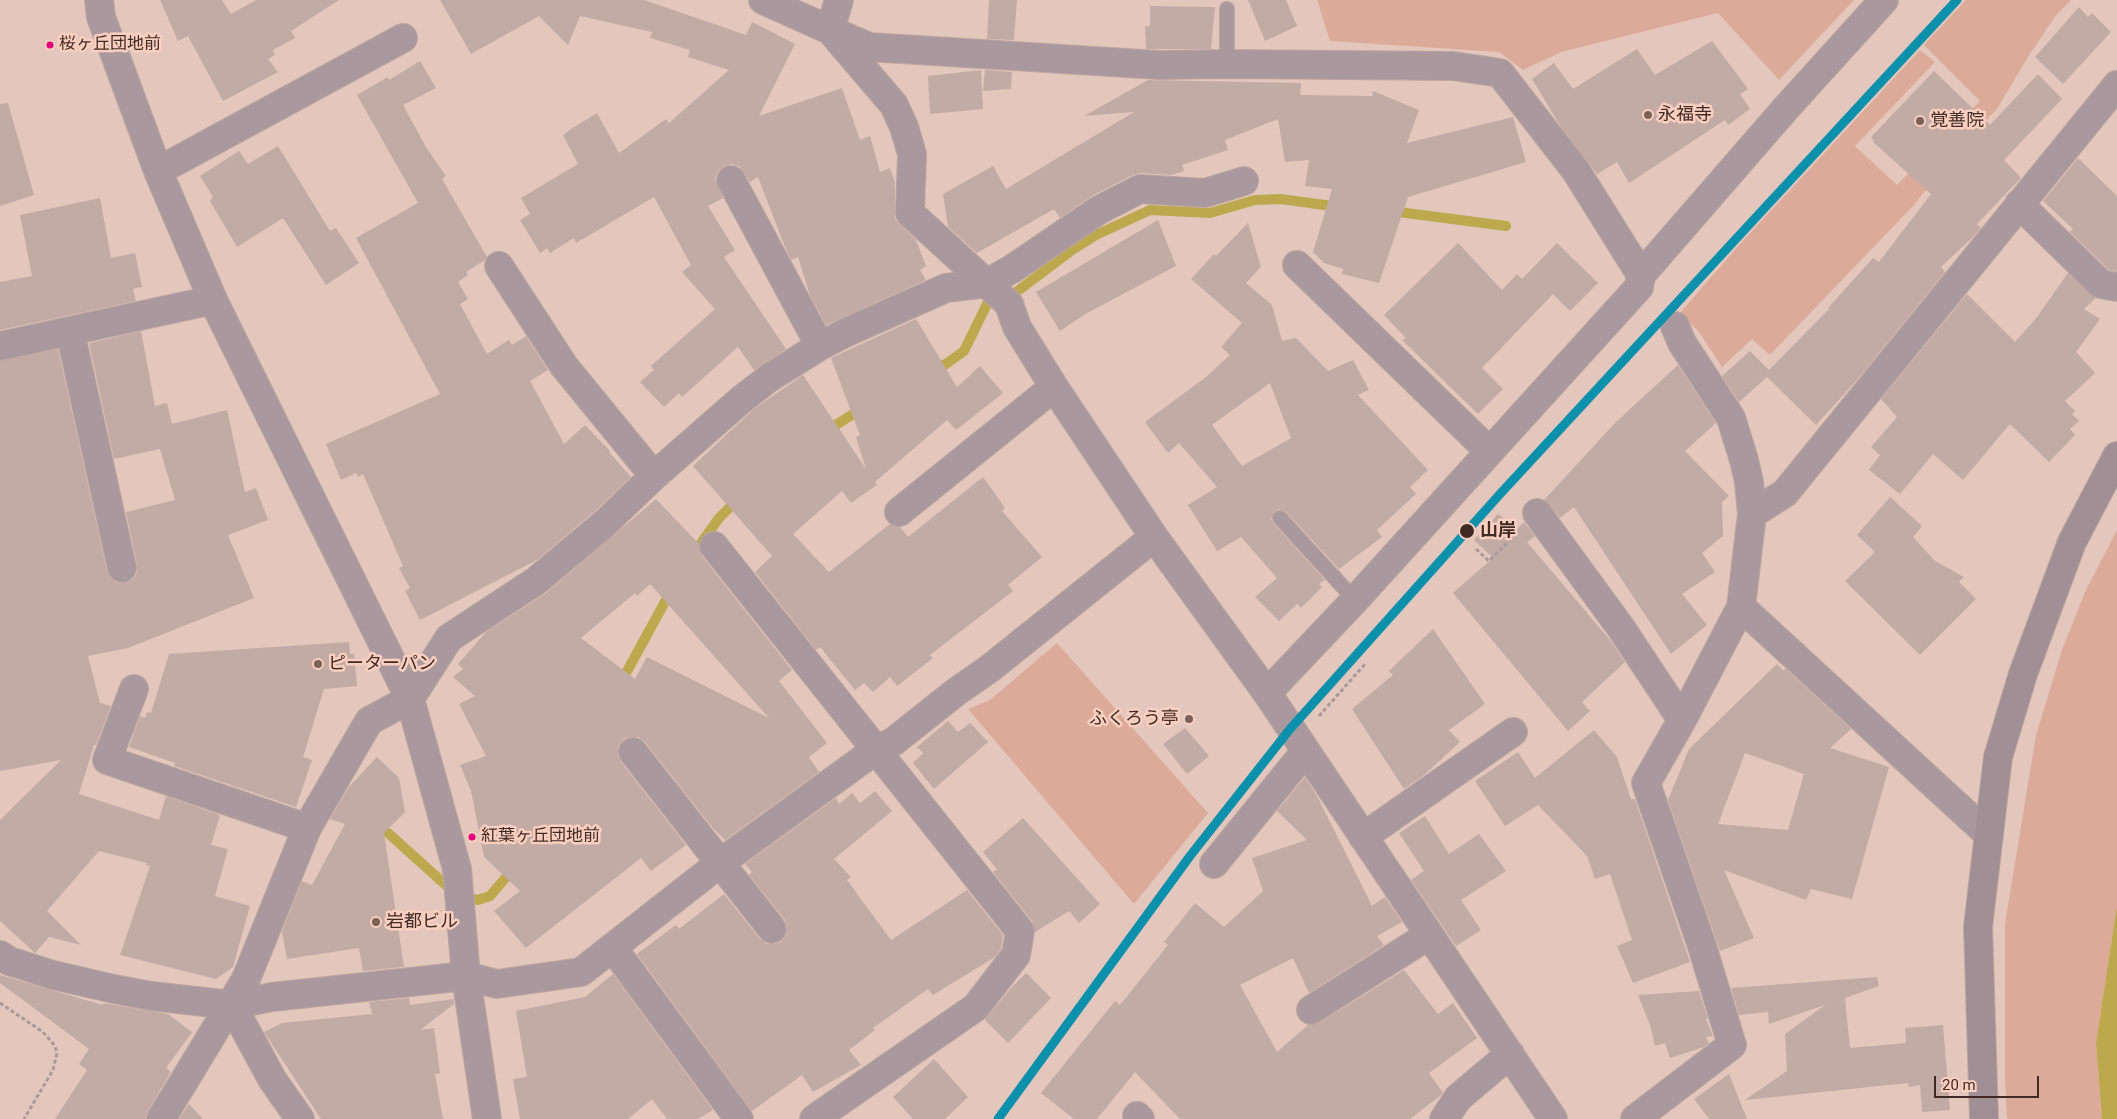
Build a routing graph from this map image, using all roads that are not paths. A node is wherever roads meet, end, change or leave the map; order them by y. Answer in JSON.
{"nodes":[{"id":1,"x":99,"y":0,"type":"edge"},
{"id":2,"x":763,"y":0,"type":"edge"},
{"id":3,"x":839,"y":0,"type":"edge"},
{"id":4,"x":1884,"y":0,"type":"edge"},
{"id":5,"x":1227,"y":9,"type":"dead end"},
{"id":6,"x":830,"y":30,"type":"junction"},
{"id":7,"x":404,"y":38,"type":"dead end"},
{"id":8,"x":1227,"y":64,"type":"junction"},
{"id":9,"x":2117,"y":85,"type":"edge"},
{"id":10,"x":158,"y":171,"type":"junction"},
{"id":11,"x":731,"y":180,"type":"dead end"},
{"id":12,"x":1244,"y":181,"type":"dead end"},
{"id":13,"x":2020,"y":204,"type":"junction"},
{"id":14,"x":1297,"y":265,"type":"dead end"},
{"id":15,"x":499,"y":266,"type":"dead end"},
{"id":16,"x":1641,"y":275,"type":"junction"},
{"id":17,"x":987,"y":283,"type":"junction"},
{"id":18,"x":2117,"y":288,"type":"edge"},
{"id":19,"x":213,"y":300,"type":"junction"},
{"id":20,"x":1675,"y":326,"type":"dead end"},
{"id":21,"x":70,"y":331,"type":"junction"},
{"id":22,"x":0,"y":346,"type":"edge"},
{"id":23,"x":820,"y":346,"type":"junction"},
{"id":24,"x":1054,"y":386,"type":"junction"},
{"id":25,"x":1489,"y":452,"type":"junction"},
{"id":26,"x":2117,"y":456,"type":"edge"},
{"id":27,"x":654,"y":476,"type":"junction"},
{"id":28,"x":899,"y":512,"type":"dead end"},
{"id":29,"x":1537,"y":513,"type":"dead end"},
{"id":30,"x":1752,"y":514,"type":"junction"},
{"id":31,"x":1280,"y":518,"type":"dead end"},
{"id":32,"x":1154,"y":537,"type":"junction"},
{"id":33,"x":714,"y":546,"type":"dead end"},
{"id":34,"x":122,"y":568,"type":"dead end"},
{"id":35,"x":1355,"y":600,"type":"junction"},
{"id":36,"x":1741,"y":607,"type":"junction"},
{"id":37,"x":134,"y":689,"type":"dead end"},
{"id":38,"x":1267,"y":692,"type":"junction"},
{"id":39,"x":410,"y":699,"type":"junction"},
{"id":40,"x":1682,"y":720,"type":"junction"},
{"id":41,"x":1513,"y":732,"type":"dead end"},
{"id":42,"x":1301,"y":746,"type":"junction"},
{"id":43,"x":876,"y":749,"type":"junction"},
{"id":44,"x":633,"y":752,"type":"dead end"},
{"id":45,"x":307,"y":828,"type":"junction"},
{"id":46,"x":1989,"y":835,"type":"junction"},
{"id":47,"x":1363,"y":837,"type":"junction"},
{"id":48,"x":720,"y":863,"type":"junction"},
{"id":49,"x":1214,"y":864,"type":"dead end"},
{"id":50,"x":772,"y":929,"type":"dead end"},
{"id":51,"x":1429,"y":935,"type":"junction"},
{"id":52,"x":613,"y":948,"type":"junction"},
{"id":53,"x":3,"y":963,"type":"edge"},
{"id":54,"x":466,"y":976,"type":"junction"},
{"id":55,"x":232,"y":1005,"type":"junction"},
{"id":56,"x":1310,"y":1010,"type":"dead end"},
{"id":57,"x":1510,"y":1054,"type":"junction"},
{"id":58,"x":161,"y":1119,"type":"edge"},
{"id":59,"x":300,"y":1119,"type":"edge"},
{"id":60,"x":487,"y":1119,"type":"edge"},
{"id":61,"x":738,"y":1119,"type":"edge"},
{"id":62,"x":814,"y":1119,"type":"edge"},
{"id":63,"x":1444,"y":1119,"type":"edge"},
{"id":64,"x":1553,"y":1119,"type":"edge"},
{"id":65,"x":1635,"y":1119,"type":"edge"},
{"id":66,"x":1984,"y":1119,"type":"edge"}],
"edges":[{"from":1,"to":10,"type":"street"},
{"from":2,"to":6,"type":"street"},
{"from":3,"to":6,"type":"street"},
{"from":4,"to":16,"type":"street"},
{"from":5,"to":8,"type":"lane"},
{"from":6,"to":8,"type":"street"},
{"from":6,"to":17,"type":"street"},
{"from":7,"to":10,"type":"street"},
{"from":8,"to":16,"type":"street"},
{"from":9,"to":13,"type":"street"},
{"from":10,"to":19,"type":"street"},
{"from":11,"to":23,"type":"street"},
{"from":12,"to":17,"type":"street"},
{"from":13,"to":18,"type":"street"},
{"from":13,"to":30,"type":"street"},
{"from":14,"to":25,"type":"street"},
{"from":15,"to":27,"type":"street"},
{"from":16,"to":25,"type":"street"},
{"from":17,"to":23,"type":"street"},
{"from":17,"to":24,"type":"street"},
{"from":19,"to":21,"type":"street"},
{"from":19,"to":39,"type":"street"},
{"from":20,"to":30,"type":"street"},
{"from":21,"to":22,"type":"street"},
{"from":21,"to":34,"type":"street"},
{"from":23,"to":27,"type":"street"},
{"from":24,"to":28,"type":"street"},
{"from":24,"to":32,"type":"street"},
{"from":25,"to":35,"type":"street"},
{"from":26,"to":46,"type":"street"},
{"from":27,"to":39,"type":"street"},
{"from":29,"to":40,"type":"street"},
{"from":30,"to":36,"type":"street"},
{"from":31,"to":35,"type":"lane"},
{"from":32,"to":38,"type":"street"},
{"from":32,"to":43,"type":"street"},
{"from":33,"to":43,"type":"street"},
{"from":35,"to":38,"type":"street"},
{"from":36,"to":40,"type":"street"},
{"from":36,"to":46,"type":"street"},
{"from":37,"to":45,"type":"street"},
{"from":38,"to":42,"type":"street"},
{"from":39,"to":45,"type":"street"},
{"from":39,"to":54,"type":"street"},
{"from":40,"to":65,"type":"street"},
{"from":41,"to":47,"type":"street"},
{"from":42,"to":47,"type":"street"},
{"from":42,"to":49,"type":"street"},
{"from":43,"to":48,"type":"street"},
{"from":43,"to":62,"type":"street"},
{"from":44,"to":48,"type":"street"},
{"from":45,"to":55,"type":"street"},
{"from":46,"to":66,"type":"street"},
{"from":47,"to":51,"type":"street"},
{"from":48,"to":50,"type":"street"},
{"from":48,"to":52,"type":"street"},
{"from":51,"to":56,"type":"street"},
{"from":51,"to":57,"type":"street"},
{"from":52,"to":54,"type":"street"},
{"from":52,"to":61,"type":"street"},
{"from":53,"to":55,"type":"street"},
{"from":54,"to":55,"type":"street"},
{"from":54,"to":60,"type":"street"},
{"from":55,"to":58,"type":"street"},
{"from":55,"to":59,"type":"street"},
{"from":57,"to":63,"type":"street"},
{"from":57,"to":64,"type":"street"}]}
